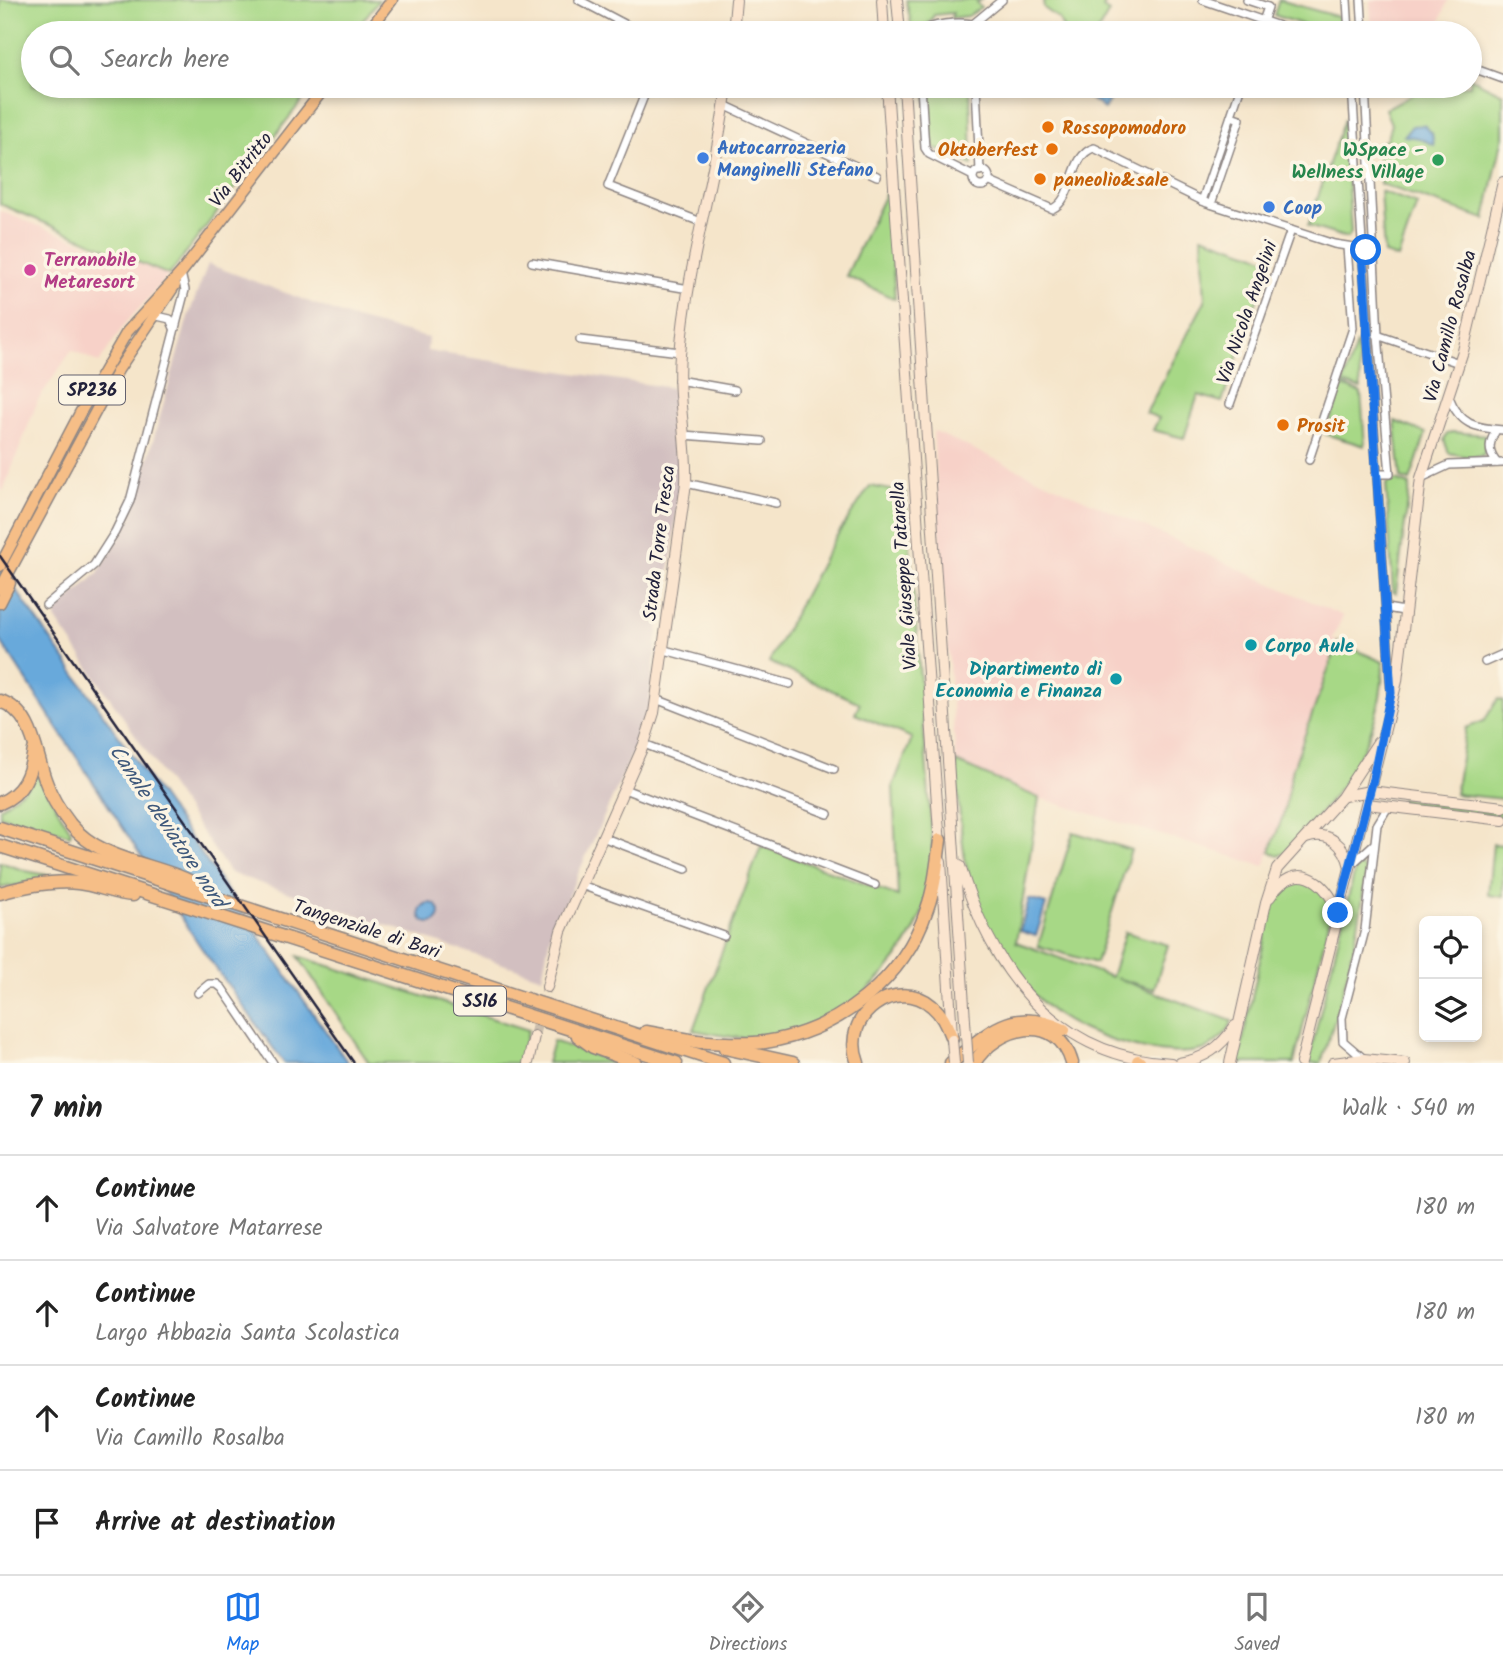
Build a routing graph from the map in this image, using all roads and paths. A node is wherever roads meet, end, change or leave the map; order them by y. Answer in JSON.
{"nodes":[{"id":1,"x":392,"y":0,"type":"edge"},
{"id":2,"x":579,"y":0,"type":"edge"},
{"id":3,"x":736,"y":0,"type":"edge"},
{"id":4,"x":882,"y":0,"type":"edge"},
{"id":5,"x":897,"y":0,"type":"edge"},
{"id":6,"x":1002,"y":0,"type":"edge"},
{"id":7,"x":1205,"y":0,"type":"edge"},
{"id":8,"x":1247,"y":0,"type":"edge"},
{"id":9,"x":1347,"y":0,"type":"edge"},
{"id":10,"x":1361,"y":0,"type":"edge"},
{"id":11,"x":375,"y":21,"type":"edge"},
{"id":12,"x":619,"y":21,"type":"edge"},
{"id":13,"x":734,"y":21,"type":"edge"},
{"id":14,"x":883,"y":21,"type":"edge"},
{"id":15,"x":899,"y":21,"type":"edge"},
{"id":16,"x":977,"y":21,"type":"edge"},
{"id":17,"x":1263,"y":21,"type":"joint"},
{"id":18,"x":1348,"y":21,"type":"edge"},
{"id":19,"x":1362,"y":21,"type":"edge"},
{"id":20,"x":1482,"y":71,"type":"edge"},
{"id":21,"x":1503,"y":79,"type":"edge"},
{"id":22,"x":317,"y":98,"type":"edge"},
{"id":23,"x":643,"y":98,"type":"edge"},
{"id":24,"x":725,"y":98,"type":"edge"},
{"id":25,"x":888,"y":98,"type":"edge"},
{"id":26,"x":905,"y":98,"type":"edge"},
{"id":27,"x":921,"y":98,"type":"edge"},
{"id":28,"x":976,"y":98,"type":"edge"},
{"id":29,"x":1237,"y":98,"type":"edge"},
{"id":30,"x":1353,"y":98,"type":"edge"},
{"id":31,"x":1367,"y":98,"type":"edge"},
{"id":32,"x":724,"y":105,"type":"junction"},
{"id":33,"x":1231,"y":116,"type":"junction"},
{"id":34,"x":977,"y":173,"type":"junction"},
{"id":35,"x":877,"y":176,"type":"dead end"},
{"id":36,"x":988,"y":181,"type":"junction"},
{"id":37,"x":1503,"y":181,"type":"edge"},
{"id":38,"x":1202,"y":201,"type":"junction"},
{"id":39,"x":1211,"y":204,"type":"junction"},
{"id":40,"x":701,"y":222,"type":"junction"},
{"id":41,"x":1291,"y":230,"type":"junction"},
{"id":42,"x":1347,"y":247,"type":"junction"},
{"id":43,"x":1362,"y":250,"type":"junction"},
{"id":44,"x":1373,"y":250,"type":"junction"},
{"id":45,"x":532,"y":262,"type":"dead end"},
{"id":46,"x":181,"y":273,"type":"junction"},
{"id":47,"x":689,"y":289,"type":"junction"},
{"id":48,"x":151,"y":320,"type":"junction"},
{"id":49,"x":1353,"y":328,"type":"junction"},
{"id":50,"x":1366,"y":328,"type":"junction"},
{"id":51,"x":175,"y":330,"type":"junction"},
{"id":52,"x":1378,"y":335,"type":"junction"},
{"id":53,"x":580,"y":340,"type":"dead end"},
{"id":54,"x":680,"y":352,"type":"junction"},
{"id":55,"x":1459,"y":362,"type":"junction"},
{"id":56,"x":678,"y":380,"type":"junction"},
{"id":57,"x":735,"y":390,"type":"dead end"},
{"id":58,"x":1448,"y":397,"type":"junction"},
{"id":59,"x":1230,"y":404,"type":"dead end"},
{"id":60,"x":1499,"y":430,"type":"edge"},
{"id":61,"x":683,"y":435,"type":"junction"},
{"id":62,"x":762,"y":441,"type":"dead end"},
{"id":63,"x":1309,"y":460,"type":"dead end"},
{"id":64,"x":1500,"y":463,"type":"edge"},
{"id":65,"x":1376,"y":474,"type":"junction"},
{"id":66,"x":1421,"y":478,"type":"junction"},
{"id":67,"x":686,"y":483,"type":"junction"},
{"id":68,"x":776,"y":503,"type":"dead end"},
{"id":69,"x":29,"y":523,"type":"junction"},
{"id":70,"x":0,"y":553,"type":"edge"},
{"id":71,"x":0,"y":566,"type":"edge"},
{"id":72,"x":0,"y":589,"type":"edge"},
{"id":73,"x":0,"y":603,"type":"edge"},
{"id":74,"x":46,"y":605,"type":"dead end"},
{"id":75,"x":1386,"y":608,"type":"junction"},
{"id":76,"x":1404,"y":611,"type":"junction"},
{"id":77,"x":661,"y":649,"type":"junction"},
{"id":78,"x":1503,"y":654,"type":"edge"},
{"id":79,"x":1485,"y":662,"type":"dead end"},
{"id":80,"x":790,"y":684,"type":"dead end"},
{"id":81,"x":1391,"y":693,"type":"junction"},
{"id":82,"x":656,"y":699,"type":"junction"},
{"id":83,"x":1,"y":701,"type":"edge"},
{"id":84,"x":1382,"y":736,"type":"junction"},
{"id":85,"x":644,"y":744,"type":"junction"},
{"id":86,"x":35,"y":746,"type":"junction"},
{"id":87,"x":834,"y":769,"type":"dead end"},
{"id":88,"x":624,"y":789,"type":"junction"},
{"id":89,"x":1370,"y":791,"type":"junction"},
{"id":90,"x":1396,"y":794,"type":"junction"},
{"id":91,"x":1342,"y":797,"type":"junction"},
{"id":92,"x":0,"y":803,"type":"edge"},
{"id":93,"x":1367,"y":804,"type":"junction"},
{"id":94,"x":1391,"y":807,"type":"junction"},
{"id":95,"x":1503,"y":807,"type":"edge"},
{"id":96,"x":828,"y":814,"type":"dead end"},
{"id":97,"x":1503,"y":820,"type":"edge"},
{"id":98,"x":0,"y":828,"type":"edge"},
{"id":99,"x":602,"y":837,"type":"junction"},
{"id":100,"x":1303,"y":839,"type":"junction"},
{"id":101,"x":940,"y":840,"type":"junction"},
{"id":102,"x":1375,"y":841,"type":"junction"},
{"id":103,"x":0,"y":846,"type":"edge"},
{"id":104,"x":954,"y":849,"type":"junction"},
{"id":105,"x":1350,"y":868,"type":"junction"},
{"id":106,"x":686,"y":869,"type":"dead end"},
{"id":107,"x":145,"y":870,"type":"junction"},
{"id":108,"x":581,"y":884,"type":"junction"},
{"id":109,"x":875,"y":884,"type":"dead end"},
{"id":110,"x":0,"y":893,"type":"edge"},
{"id":111,"x":152,"y":896,"type":"junction"},
{"id":112,"x":1266,"y":903,"type":"junction"},
{"id":113,"x":1338,"y":913,"type":"junction"},
{"id":114,"x":724,"y":936,"type":"dead end"},
{"id":115,"x":547,"y":987,"type":"tunnel mouth"},
{"id":116,"x":198,"y":993,"type":"dead end"},
{"id":117,"x":1240,"y":1020,"type":"junction"},
{"id":118,"x":566,"y":1028,"type":"junction"},
{"id":119,"x":614,"y":1029,"type":"junction"},
{"id":120,"x":1064,"y":1030,"type":"junction"},
{"id":121,"x":534,"y":1035,"type":"tunnel mouth"},
{"id":122,"x":952,"y":1039,"type":"junction"},
{"id":123,"x":695,"y":1041,"type":"junction"},
{"id":124,"x":1364,"y":1059,"type":"junction"},
{"id":125,"x":1139,"y":1062,"type":"edge"},
{"id":126,"x":273,"y":1063,"type":"edge"},
{"id":127,"x":527,"y":1063,"type":"edge"},
{"id":128,"x":636,"y":1063,"type":"edge"},
{"id":129,"x":676,"y":1063,"type":"edge"},
{"id":130,"x":723,"y":1063,"type":"edge"},
{"id":131,"x":793,"y":1063,"type":"edge"},
{"id":132,"x":858,"y":1063,"type":"edge"},
{"id":133,"x":953,"y":1063,"type":"edge"},
{"id":134,"x":971,"y":1063,"type":"edge"},
{"id":135,"x":1072,"y":1063,"type":"edge"},
{"id":136,"x":1171,"y":1063,"type":"edge"},
{"id":137,"x":1179,"y":1063,"type":"edge"},
{"id":138,"x":1230,"y":1063,"type":"edge"},
{"id":139,"x":1301,"y":1063,"type":"edge"},
{"id":140,"x":1333,"y":1063,"type":"edge"},
{"id":141,"x":1405,"y":1063,"type":"edge"}],
"edges":[{"from":1,"to":11,"type":"main road"},
{"from":2,"to":12,"type":"street"},
{"from":3,"to":13,"type":"street"},
{"from":4,"to":14,"type":"street"},
{"from":5,"to":15,"type":"street"},
{"from":6,"to":16,"type":"street"},
{"from":7,"to":17,"type":"street"},
{"from":8,"to":17,"type":"street"},
{"from":9,"to":18,"type":"street"},
{"from":10,"to":19,"type":"street"},
{"from":20,"to":21,"type":"street"},
{"from":22,"to":46,"type":"main road","name":"Via Bitritto"},
{"from":23,"to":40,"type":"street"},
{"from":24,"to":32,"type":"street","name":"Strada Torre Tresca"},
{"from":25,"to":101,"type":"street","name":"Viale Giuseppe Tatarella"},
{"from":26,"to":104,"type":"street","name":"Viale Giuseppe Tatarella"},
{"from":27,"to":34,"type":"street"},
{"from":28,"to":34,"type":"street"},
{"from":29,"to":33,"type":"street"},
{"from":30,"to":43,"type":"street"},
{"from":31,"to":44,"type":"street"},
{"from":32,"to":35,"type":"street"},
{"from":32,"to":40,"type":"street","name":"Strada Torre Tresca"},
{"from":33,"to":38,"type":"street"},
{"from":33,"to":39,"type":"street"},
{"from":34,"to":36,"type":"street"},
{"from":34,"to":36,"type":"street"},
{"from":36,"to":38,"type":"street"},
{"from":37,"to":55,"type":"street","name":"Via Camillo Rosalba"},
{"from":38,"to":39,"type":"street"},
{"from":39,"to":41,"type":"street"},
{"from":40,"to":47,"type":"street","name":"Strada Torre Tresca"},
{"from":41,"to":42,"type":"street"},
{"from":41,"to":59,"type":"street","name":"Via Nicola Angelini"},
{"from":42,"to":43,"type":"street"},
{"from":42,"to":49,"type":"street"},
{"from":43,"to":44,"type":"street"},
{"from":43,"to":50,"type":"street"},
{"from":44,"to":52,"type":"street"},
{"from":45,"to":47,"type":"street"},
{"from":46,"to":48,"type":"main road","name":"Via Bitritto","number":"SP236"},
{"from":46,"to":51,"type":"street"},
{"from":46,"to":69,"type":"main road","name":"Via Bitritto","number":"SP236"},
{"from":47,"to":54,"type":"street","name":"Strada Torre Tresca"},
{"from":48,"to":51,"type":"street"},
{"from":48,"to":69,"type":"main road","name":"Via Bitritto","number":"SP236"},
{"from":49,"to":50,"type":"street"},
{"from":49,"to":63,"type":"street"},
{"from":50,"to":52,"type":"street"},
{"from":50,"to":65,"type":"street"},
{"from":51,"to":74,"type":"street"},
{"from":52,"to":55,"type":"street"},
{"from":52,"to":65,"type":"street"},
{"from":53,"to":54,"type":"street"},
{"from":54,"to":56,"type":"street","name":"Strada Torre Tresca"},
{"from":55,"to":58,"type":"street","name":"Via Camillo Rosalba"},
{"from":56,"to":57,"type":"street"},
{"from":56,"to":61,"type":"street","name":"Strada Torre Tresca"},
{"from":58,"to":60,"type":"street"},
{"from":58,"to":66,"type":"street","name":"Via Camillo Rosalba"},
{"from":60,"to":64,"type":"street"},
{"from":61,"to":62,"type":"street"},
{"from":61,"to":67,"type":"street","name":"Strada Torre Tresca"},
{"from":64,"to":66,"type":"street"},
{"from":65,"to":75,"type":"street"},
{"from":66,"to":76,"type":"street","name":"Via Camillo Rosalba"},
{"from":67,"to":68,"type":"street"},
{"from":67,"to":77,"type":"street","name":"Strada Torre Tresca"},
{"from":69,"to":70,"type":"main road"},
{"from":69,"to":71,"type":"main road","name":"Via Bitritto","number":"SP236"},
{"from":69,"to":72,"type":"main road","name":"Via Bitritto","number":"SP236"},
{"from":69,"to":73,"type":"main road"},
{"from":75,"to":76,"type":"street"},
{"from":75,"to":81,"type":"street"},
{"from":76,"to":81,"type":"street","name":"Via Camillo Rosalba"},
{"from":77,"to":80,"type":"street"},
{"from":77,"to":82,"type":"street","name":"Strada Torre Tresca"},
{"from":78,"to":79,"type":"street"},
{"from":81,"to":84,"type":"street"},
{"from":82,"to":85,"type":"street","name":"Strada Torre Tresca"},
{"from":82,"to":87,"type":"street"},
{"from":83,"to":86,"type":"highway"},
{"from":84,"to":89,"type":"street"},
{"from":84,"to":91,"type":"street"},
{"from":85,"to":88,"type":"street","name":"Strada Torre Tresca"},
{"from":85,"to":96,"type":"street"},
{"from":86,"to":92,"type":"highway"},
{"from":86,"to":107,"type":"highway"},
{"from":88,"to":99,"type":"street","name":"Strada Torre Tresca"},
{"from":88,"to":109,"type":"street"},
{"from":89,"to":90,"type":"street"},
{"from":89,"to":91,"type":"street"},
{"from":89,"to":93,"type":"street"},
{"from":90,"to":94,"type":"street"},
{"from":90,"to":95,"type":"street"},
{"from":91,"to":100,"type":"street"},
{"from":93,"to":94,"type":"street"},
{"from":93,"to":105,"type":"street"},
{"from":94,"to":97,"type":"street"},
{"from":94,"to":102,"type":"street"},
{"from":98,"to":107,"type":"highway"},
{"from":99,"to":106,"type":"street"},
{"from":99,"to":108,"type":"street","name":"Strada Torre Tresca"},
{"from":100,"to":105,"type":"street"},
{"from":100,"to":112,"type":"street"},
{"from":101,"to":122,"type":"street","name":"Viale Giuseppe Tatarella"},
{"from":101,"to":123,"type":"highway"},
{"from":102,"to":105,"type":"street"},
{"from":102,"to":124,"type":"street"},
{"from":103,"to":111,"type":"highway","name":"Tangenziale di Bari","number":"SS16"},
{"from":104,"to":120,"type":"street"},
{"from":104,"to":134,"type":"street","name":"Viale Giuseppe Tatarella","bridge":true},
{"from":105,"to":113,"type":"street"},
{"from":107,"to":119,"type":"highway","name":"Tangenziale di Bari","number":"SS16"},
{"from":108,"to":114,"type":"street"},
{"from":108,"to":115,"type":"street","name":"Strada Torre Tresca"},
{"from":110,"to":111,"type":"highway"},
{"from":111,"to":118,"type":"highway","name":"Tangenziale di Bari","number":"SS16"},
{"from":112,"to":113,"type":"street"},
{"from":112,"to":117,"type":"street"},
{"from":113,"to":139,"type":"street"},
{"from":116,"to":126,"type":"street"},
{"from":117,"to":137,"type":"street"},
{"from":117,"to":138,"type":"street"},
{"from":118,"to":128,"type":"highway"},
{"from":118,"to":129,"type":"highway","name":"Tangenziale di Bari","number":"SS16"},
{"from":119,"to":123,"type":"highway","number":"SS16"},
{"from":119,"to":130,"type":"highway","name":"Tangenziale di Bari","number":"SS16"},
{"from":120,"to":125,"type":"street"},
{"from":120,"to":133,"type":"highway"},
{"from":121,"to":127,"type":"street"},
{"from":122,"to":132,"type":"highway"},
{"from":122,"to":133,"type":"street","name":"Viale Giuseppe Tatarella","bridge":true},
{"from":123,"to":131,"type":"highway","number":"SS16"},
{"from":124,"to":140,"type":"street"},
{"from":124,"to":141,"type":"street"},
{"from":125,"to":136,"type":"street"},
{"from":134,"to":135,"type":"highway"}]}
